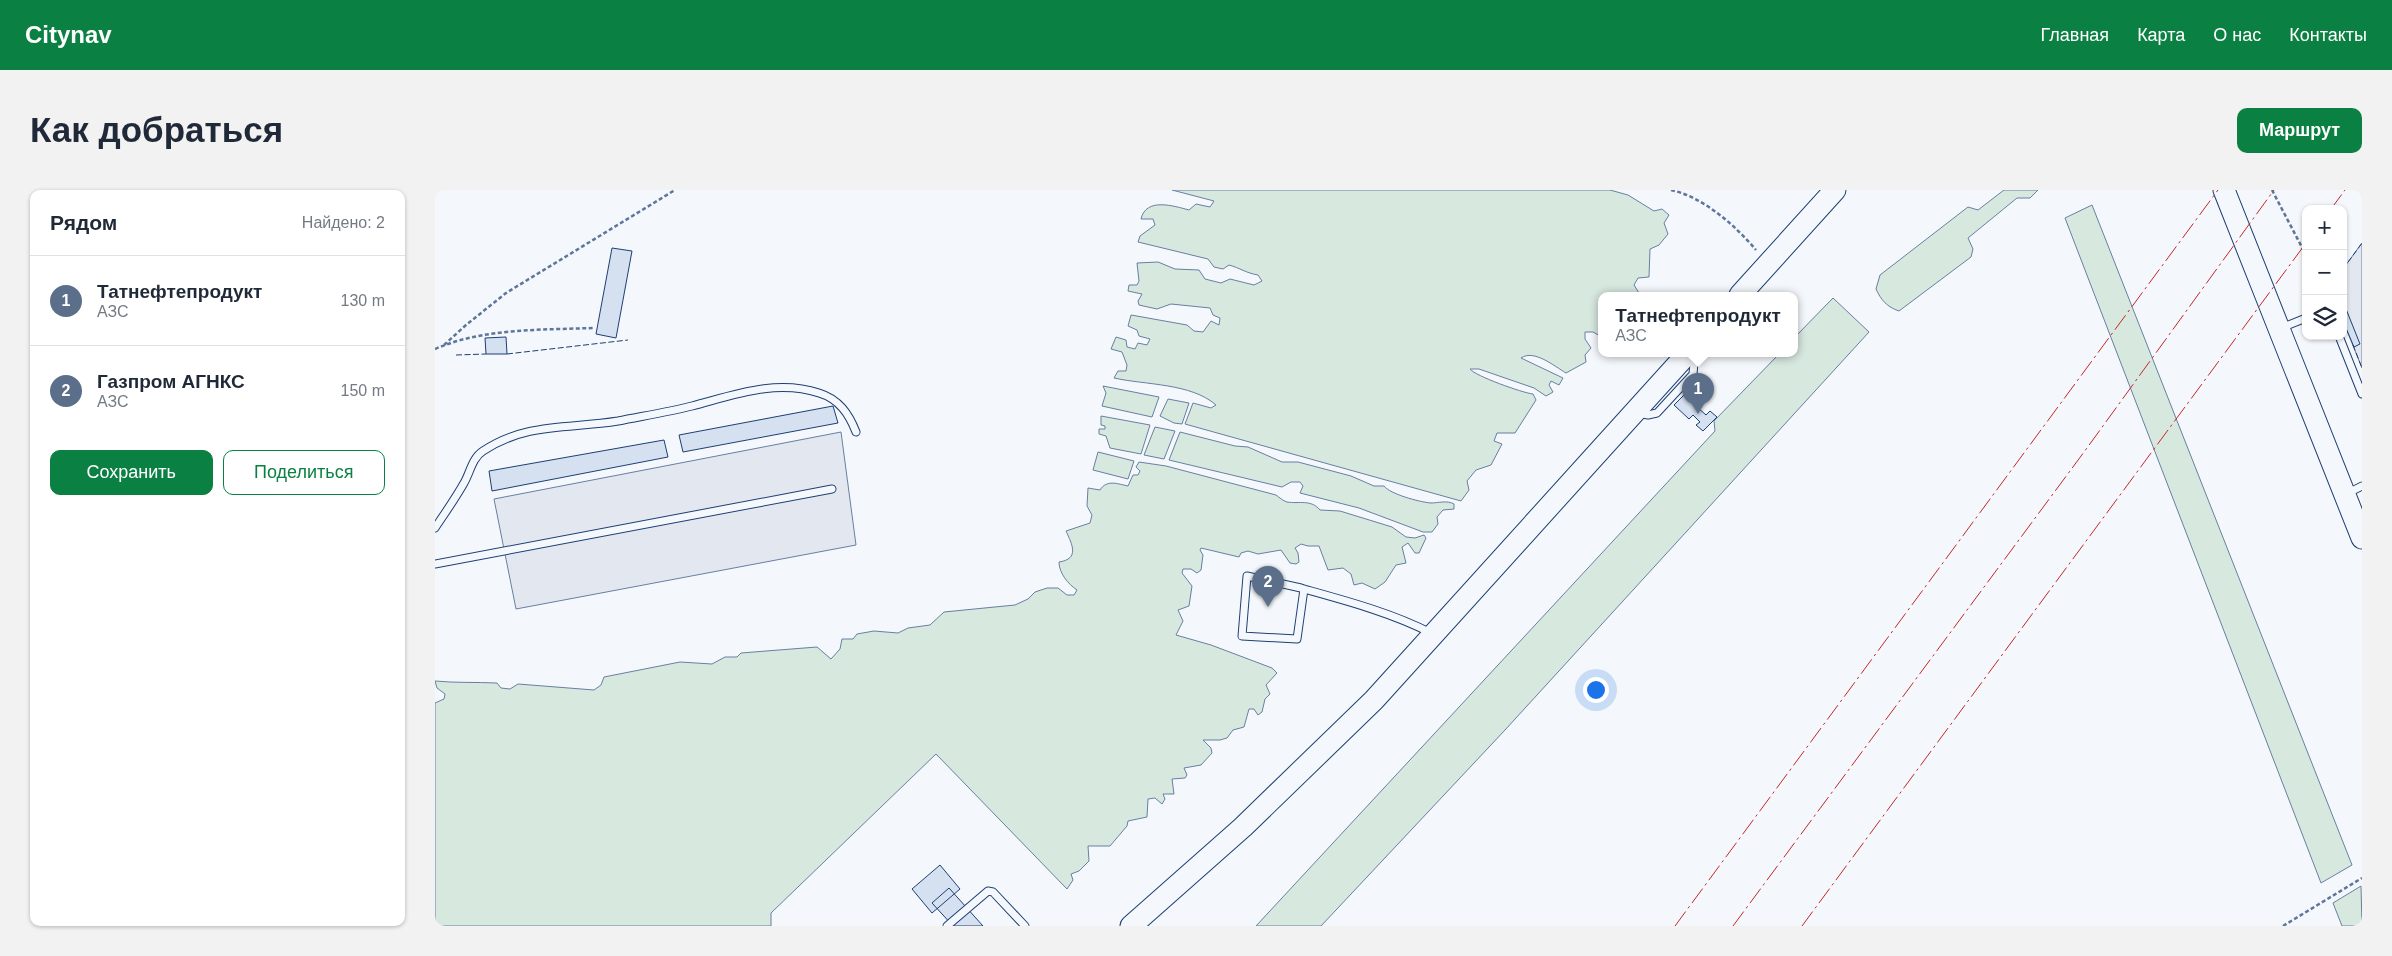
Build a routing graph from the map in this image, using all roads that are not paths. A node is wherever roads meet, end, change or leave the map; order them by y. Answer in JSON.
{"nodes":[{"id":1,"x":1835,"y":190,"type":"edge"},
{"id":2,"x":2224,"y":190,"type":"edge"},
{"id":3,"x":1742,"y":292,"type":"edge"},
{"id":4,"x":2302,"y":320,"type":"edge"},
{"id":5,"x":2280,"y":328,"type":"junction"},
{"id":6,"x":2341,"y":340,"type":"edge"},
{"id":7,"x":1684,"y":357,"type":"edge"},
{"id":8,"x":2362,"y":394,"type":"edge"},
{"id":9,"x":857,"y":432,"type":"dead end"},
{"id":10,"x":832,"y":489,"type":"dead end"},
{"id":11,"x":2353,"y":490,"type":"edge"},
{"id":12,"x":435,"y":528,"type":"edge"},
{"id":13,"x":2362,"y":538,"type":"edge"},
{"id":14,"x":435,"y":564,"type":"edge"},
{"id":15,"x":1304,"y":589,"type":"junction"},
{"id":16,"x":1434,"y":634,"type":"junction"},
{"id":17,"x":947,"y":926,"type":"edge"},
{"id":18,"x":1025,"y":926,"type":"edge"},
{"id":19,"x":1131,"y":926,"type":"edge"}],
"edges":[{"from":1,"to":3,"type":"main road"},
{"from":2,"to":5,"type":"main road"},
{"from":4,"to":5,"type":"lane"},
{"from":5,"to":11,"type":"main road"},
{"from":6,"to":8,"type":"lane"},
{"from":7,"to":16,"type":"main road"},
{"from":9,"to":12,"type":"lane"},
{"from":10,"to":14,"type":"lane"},
{"from":11,"to":13,"type":"main road"},
{"from":15,"to":15,"type":"lane"},
{"from":15,"to":16,"type":"lane"},
{"from":16,"to":19,"type":"main road"},
{"from":17,"to":18,"type":"lane"}]}
